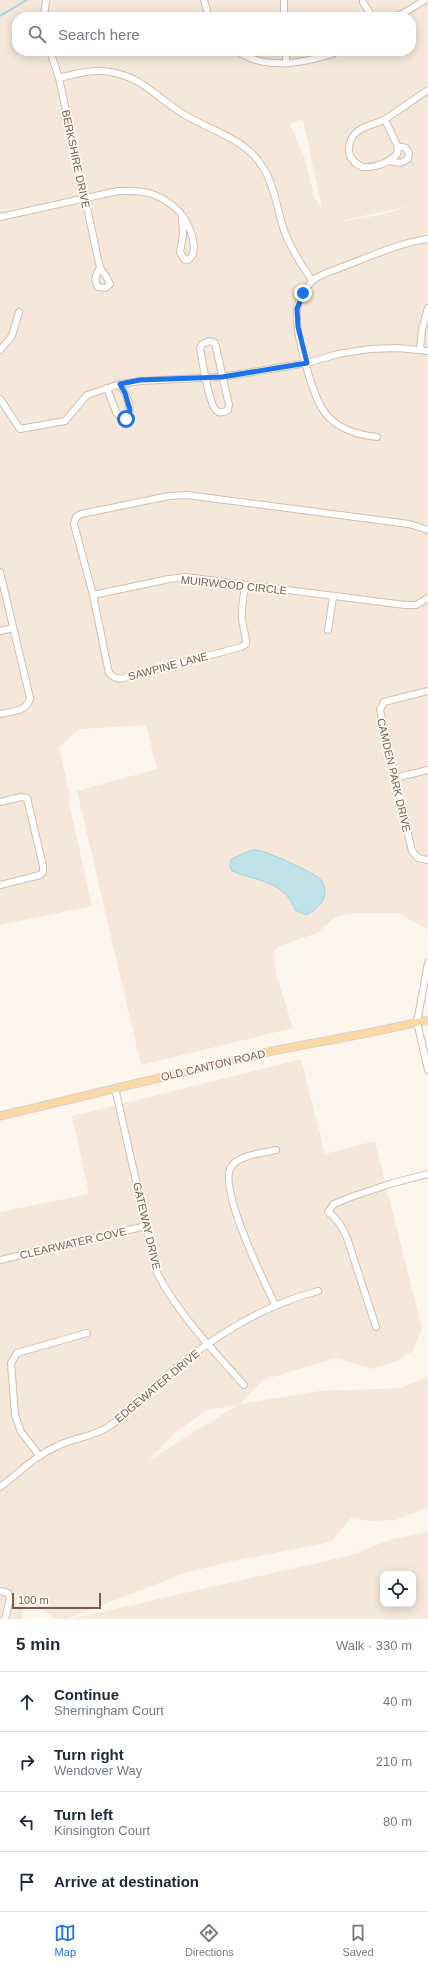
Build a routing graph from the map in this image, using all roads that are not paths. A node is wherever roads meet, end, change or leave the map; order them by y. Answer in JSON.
{"nodes":[{"id":1,"x":46,"y":0,"type":"edge"},
{"id":2,"x":204,"y":0,"type":"edge"},
{"id":3,"x":284,"y":0,"type":"edge"},
{"id":4,"x":425,"y":0,"type":"edge"},
{"id":5,"x":363,"y":2,"type":"dead end"},
{"id":6,"x":45,"y":12,"type":"edge"},
{"id":7,"x":208,"y":12,"type":"edge"},
{"id":8,"x":284,"y":12,"type":"edge"},
{"id":9,"x":369,"y":12,"type":"edge"},
{"id":10,"x":405,"y":12,"type":"edge"},
{"id":11,"x":52,"y":56,"type":"edge"},
{"id":12,"x":247,"y":56,"type":"edge"},
{"id":13,"x":286,"y":56,"type":"edge"},
{"id":14,"x":323,"y":56,"type":"edge"},
{"id":15,"x":286,"y":63,"type":"junction"},
{"id":16,"x":59,"y":78,"type":"junction"},
{"id":17,"x":428,"y":90,"type":"edge"},
{"id":18,"x":385,"y":120,"type":"junction"},
{"id":19,"x":398,"y":147,"type":"junction"},
{"id":20,"x":390,"y":160,"type":"junction"},
{"id":21,"x":84,"y":198,"type":"junction"},
{"id":22,"x":182,"y":216,"type":"junction"},
{"id":23,"x":0,"y":217,"type":"edge"},
{"id":24,"x":428,"y":239,"type":"edge"},
{"id":25,"x":100,"y":268,"type":"dead end"},
{"id":26,"x":312,"y":280,"type":"junction"},
{"id":27,"x":428,"y":308,"type":"edge"},
{"id":28,"x":19,"y":312,"type":"dead end"},
{"id":29,"x":0,"y":350,"type":"edge"},
{"id":30,"x":420,"y":350,"type":"junction"},
{"id":31,"x":428,"y":351,"type":"edge"},
{"id":32,"x":307,"y":363,"type":"junction"},
{"id":33,"x":222,"y":377,"type":"junction"},
{"id":34,"x":206,"y":378,"type":"junction"},
{"id":35,"x":120,"y":384,"type":"junction"},
{"id":36,"x":107,"y":388,"type":"junction"},
{"id":37,"x":0,"y":400,"type":"edge"},
{"id":38,"x":377,"y":437,"type":"dead end"},
{"id":39,"x":428,"y":530,"type":"edge"},
{"id":40,"x":0,"y":572,"type":"edge"},
{"id":41,"x":245,"y":584,"type":"junction"},
{"id":42,"x":93,"y":595,"type":"junction"},
{"id":43,"x":333,"y":597,"type":"junction"},
{"id":44,"x":428,"y":598,"type":"edge"},
{"id":45,"x":13,"y":628,"type":"junction"},
{"id":46,"x":328,"y":630,"type":"dead end"},
{"id":47,"x":0,"y":631,"type":"edge"},
{"id":48,"x":428,"y":691,"type":"edge"},
{"id":49,"x":0,"y":714,"type":"edge"},
{"id":50,"x":428,"y":770,"type":"edge"},
{"id":51,"x":395,"y":778,"type":"junction"},
{"id":52,"x":0,"y":802,"type":"edge"},
{"id":53,"x":428,"y":860,"type":"edge"},
{"id":54,"x":0,"y":885,"type":"edge"},
{"id":55,"x":428,"y":963,"type":"edge"},
{"id":56,"x":428,"y":1020,"type":"edge"},
{"id":57,"x":417,"y":1022,"type":"junction"},
{"id":58,"x":428,"y":1070,"type":"edge"},
{"id":59,"x":115,"y":1088,"type":"junction"},
{"id":60,"x":0,"y":1116,"type":"edge"},
{"id":61,"x":276,"y":1150,"type":"dead end"},
{"id":62,"x":428,"y":1174,"type":"edge"},
{"id":63,"x":146,"y":1226,"type":"junction"},
{"id":64,"x":0,"y":1260,"type":"edge"},
{"id":65,"x":318,"y":1291,"type":"dead end"},
{"id":66,"x":275,"y":1304,"type":"junction"},
{"id":67,"x":376,"y":1327,"type":"dead end"},
{"id":68,"x":87,"y":1333,"type":"dead end"},
{"id":69,"x":207,"y":1343,"type":"junction"},
{"id":70,"x":244,"y":1385,"type":"dead end"},
{"id":71,"x":39,"y":1455,"type":"junction"},
{"id":72,"x":0,"y":1487,"type":"edge"},
{"id":73,"x":0,"y":1591,"type":"edge"},
{"id":74,"x":5,"y":1619,"type":"edge"}],
"edges":[{"from":1,"to":6,"type":"street"},
{"from":2,"to":7,"type":"street"},
{"from":3,"to":8,"type":"street"},
{"from":4,"to":10,"type":"street"},
{"from":5,"to":9,"type":"street"},
{"from":11,"to":16,"type":"street","name":"BERKSHIRE DRIVE"},
{"from":12,"to":15,"type":"street"},
{"from":13,"to":15,"type":"street"},
{"from":14,"to":15,"type":"street"},
{"from":16,"to":21,"type":"street","name":"BERKSHIRE DRIVE"},
{"from":16,"to":26,"type":"street"},
{"from":17,"to":18,"type":"street"},
{"from":18,"to":19,"type":"street"},
{"from":18,"to":20,"type":"street"},
{"from":19,"to":20,"type":"street"},
{"from":19,"to":20,"type":"street"},
{"from":21,"to":22,"type":"street"},
{"from":21,"to":23,"type":"street"},
{"from":21,"to":25,"type":"street","name":"BERKSHIRE DRIVE"},
{"from":22,"to":22,"type":"street"},
{"from":24,"to":26,"type":"street"},
{"from":26,"to":32,"type":"street"},
{"from":27,"to":30,"type":"street"},
{"from":28,"to":29,"type":"street"},
{"from":30,"to":31,"type":"street"},
{"from":30,"to":32,"type":"street"},
{"from":32,"to":33,"type":"street"},
{"from":32,"to":38,"type":"street"},
{"from":33,"to":34,"type":"street"},
{"from":33,"to":34,"type":"street"},
{"from":33,"to":34,"type":"street"},
{"from":34,"to":35,"type":"street"},
{"from":35,"to":36,"type":"street"},
{"from":35,"to":36,"type":"street"},
{"from":36,"to":37,"type":"street"},
{"from":39,"to":42,"type":"street"},
{"from":40,"to":45,"type":"street"},
{"from":41,"to":42,"type":"street","name":"MUIRWOOD CIRCLE"},
{"from":41,"to":42,"type":"street","name":"SAWPINE LANE"},
{"from":41,"to":43,"type":"street","name":"MUIRWOOD CIRCLE"},
{"from":43,"to":44,"type":"street","name":"MUIRWOOD CIRCLE"},
{"from":43,"to":46,"type":"street"},
{"from":45,"to":47,"type":"street"},
{"from":45,"to":49,"type":"street"},
{"from":48,"to":51,"type":"street","name":"CAMDEN PARK DRIVE"},
{"from":50,"to":51,"type":"street"},
{"from":51,"to":53,"type":"street","name":"CAMDEN PARK DRIVE"},
{"from":52,"to":54,"type":"street"},
{"from":55,"to":57,"type":"street"},
{"from":56,"to":57,"type":"main road","name":"OLD CANTON ROAD"},
{"from":57,"to":58,"type":"street"},
{"from":57,"to":59,"type":"main road","name":"OLD CANTON ROAD"},
{"from":59,"to":60,"type":"main road","name":"OLD CANTON ROAD"},
{"from":59,"to":63,"type":"street","name":"GATEWAY DRIVE"},
{"from":61,"to":66,"type":"street"},
{"from":62,"to":67,"type":"street"},
{"from":63,"to":64,"type":"street","name":"CLEARWATER COVE"},
{"from":63,"to":69,"type":"street","name":"GATEWAY DRIVE"},
{"from":65,"to":66,"type":"street","name":"EDGEWATER DRIVE"},
{"from":66,"to":69,"type":"street","name":"EDGEWATER DRIVE"},
{"from":68,"to":71,"type":"street"},
{"from":69,"to":70,"type":"street","name":"GATEWAY DRIVE"},
{"from":69,"to":71,"type":"street","name":"EDGEWATER DRIVE"},
{"from":71,"to":72,"type":"street","name":"EDGEWATER DRIVE"},
{"from":73,"to":74,"type":"street"}]}
